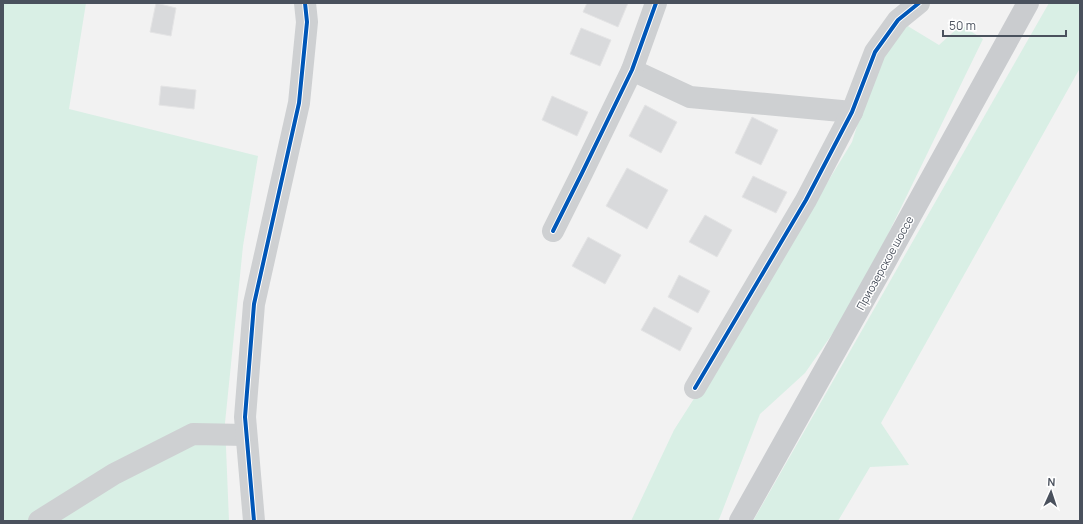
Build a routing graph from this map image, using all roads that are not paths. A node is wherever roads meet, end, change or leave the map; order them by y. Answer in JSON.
{"nodes":[{"id":1,"x":305,"y":3,"type":"edge"},
{"id":2,"x":656,"y":3,"type":"edge"},
{"id":3,"x":919,"y":3,"type":"edge"},
{"id":4,"x":1028,"y":3,"type":"edge"},
{"id":5,"x":632,"y":70,"type":"junction"},
{"id":6,"x":852,"y":112,"type":"junction"},
{"id":7,"x":552,"y":231,"type":"dead end"},
{"id":8,"x":695,"y":388,"type":"dead end"},
{"id":9,"x":246,"y":435,"type":"junction"},
{"id":10,"x":39,"y":521,"type":"edge"},
{"id":11,"x":254,"y":521,"type":"edge"},
{"id":12,"x":740,"y":521,"type":"edge"}],
"edges":[{"from":1,"to":9,"type":"street"},
{"from":2,"to":5,"type":"street"},
{"from":3,"to":6,"type":"street"},
{"from":4,"to":12,"type":"main road","name":"Приозерское шоссе"},
{"from":5,"to":6,"type":"street"},
{"from":5,"to":7,"type":"street"},
{"from":6,"to":8,"type":"street"},
{"from":9,"to":10,"type":"street"},
{"from":9,"to":11,"type":"street"}]}
